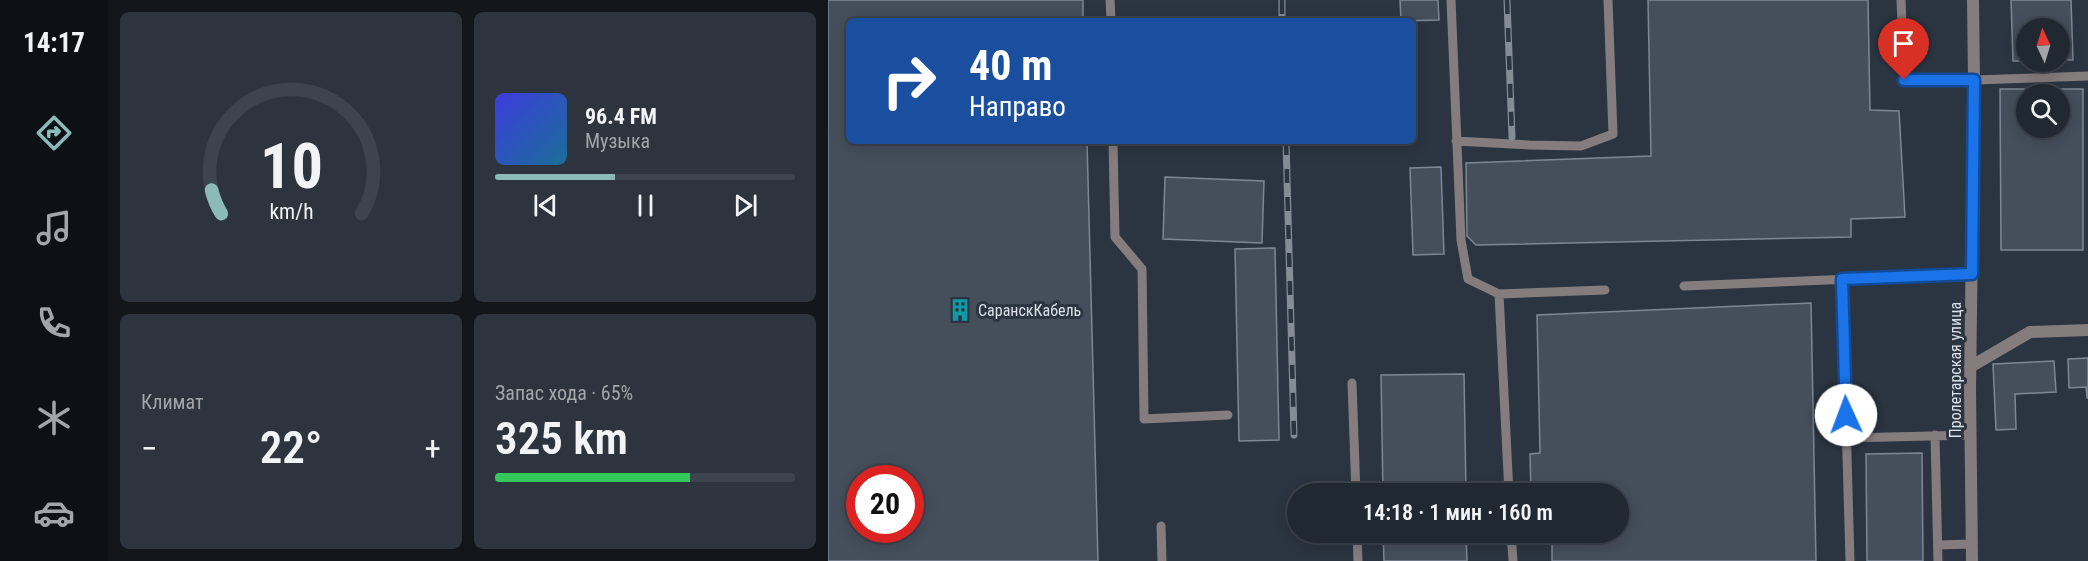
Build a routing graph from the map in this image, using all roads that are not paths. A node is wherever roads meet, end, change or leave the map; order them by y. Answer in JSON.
{"nodes":[{"id":1,"x":1110,"y":0,"type":"edge"},
{"id":2,"x":1451,"y":0,"type":"edge"},
{"id":3,"x":1608,"y":0,"type":"edge"},
{"id":4,"x":1902,"y":0,"type":"edge"},
{"id":5,"x":1973,"y":0,"type":"edge"},
{"id":6,"x":1110,"y":18,"type":"edge"},
{"id":7,"x":2088,"y":76,"type":"edge"},
{"id":8,"x":1974,"y":80,"type":"junction"},
{"id":9,"x":1456,"y":141,"type":"junction"},
{"id":10,"x":1113,"y":144,"type":"edge"},
{"id":11,"x":1972,"y":274,"type":"junction"},
{"id":12,"x":1842,"y":279,"type":"junction"},
{"id":13,"x":1684,"y":286,"type":"dead end"},
{"id":14,"x":1605,"y":290,"type":"dead end"},
{"id":15,"x":1499,"y":294,"type":"junction"},
{"id":16,"x":2088,"y":330,"type":"edge"},
{"id":17,"x":1970,"y":367,"type":"junction"},
{"id":18,"x":1352,"y":383,"type":"dead end"},
{"id":19,"x":1228,"y":416,"type":"dead end"},
{"id":20,"x":1935,"y":435,"type":"junction"},
{"id":21,"x":1971,"y":435,"type":"junction"},
{"id":22,"x":1846,"y":438,"type":"junction"},
{"id":23,"x":1356,"y":483,"type":"edge"},
{"id":24,"x":1508,"y":483,"type":"edge"},
{"id":25,"x":1161,"y":526,"type":"dead end"},
{"id":26,"x":1357,"y":543,"type":"edge"},
{"id":27,"x":1512,"y":543,"type":"edge"},
{"id":28,"x":1972,"y":544,"type":"junction"},
{"id":29,"x":1938,"y":545,"type":"junction"},
{"id":30,"x":1162,"y":561,"type":"edge"},
{"id":31,"x":1358,"y":561,"type":"edge"},
{"id":32,"x":1513,"y":561,"type":"edge"},
{"id":33,"x":1850,"y":561,"type":"edge"},
{"id":34,"x":1938,"y":561,"type":"edge"},
{"id":35,"x":1972,"y":561,"type":"edge"}],
"edges":[{"from":1,"to":6,"type":"lane"},
{"from":2,"to":9,"type":"lane"},
{"from":3,"to":9,"type":"lane"},
{"from":4,"to":8,"type":"lane"},
{"from":5,"to":8,"type":"street","name":"Пролетарская улица"},
{"from":7,"to":8,"type":"lane"},
{"from":8,"to":11,"type":"street","name":"Пролетарская улица"},
{"from":9,"to":15,"type":"lane"},
{"from":10,"to":19,"type":"lane"},
{"from":11,"to":12,"type":"lane"},
{"from":11,"to":17,"type":"street","name":"Пролетарская улица"},
{"from":12,"to":13,"type":"lane"},
{"from":12,"to":22,"type":"lane"},
{"from":14,"to":15,"type":"lane"},
{"from":15,"to":24,"type":"lane"},
{"from":16,"to":17,"type":"street"},
{"from":17,"to":21,"type":"street","name":"Пролетарская улица"},
{"from":18,"to":23,"type":"lane"},
{"from":20,"to":21,"type":"lane"},
{"from":20,"to":22,"type":"lane"},
{"from":20,"to":29,"type":"lane"},
{"from":21,"to":28,"type":"street","name":"Пролетарская улица"},
{"from":22,"to":33,"type":"lane"},
{"from":25,"to":30,"type":"lane"},
{"from":26,"to":31,"type":"lane"},
{"from":27,"to":32,"type":"lane"},
{"from":28,"to":29,"type":"lane"},
{"from":28,"to":35,"type":"street","name":"Пролетарская улица"},
{"from":29,"to":34,"type":"lane"}]}
